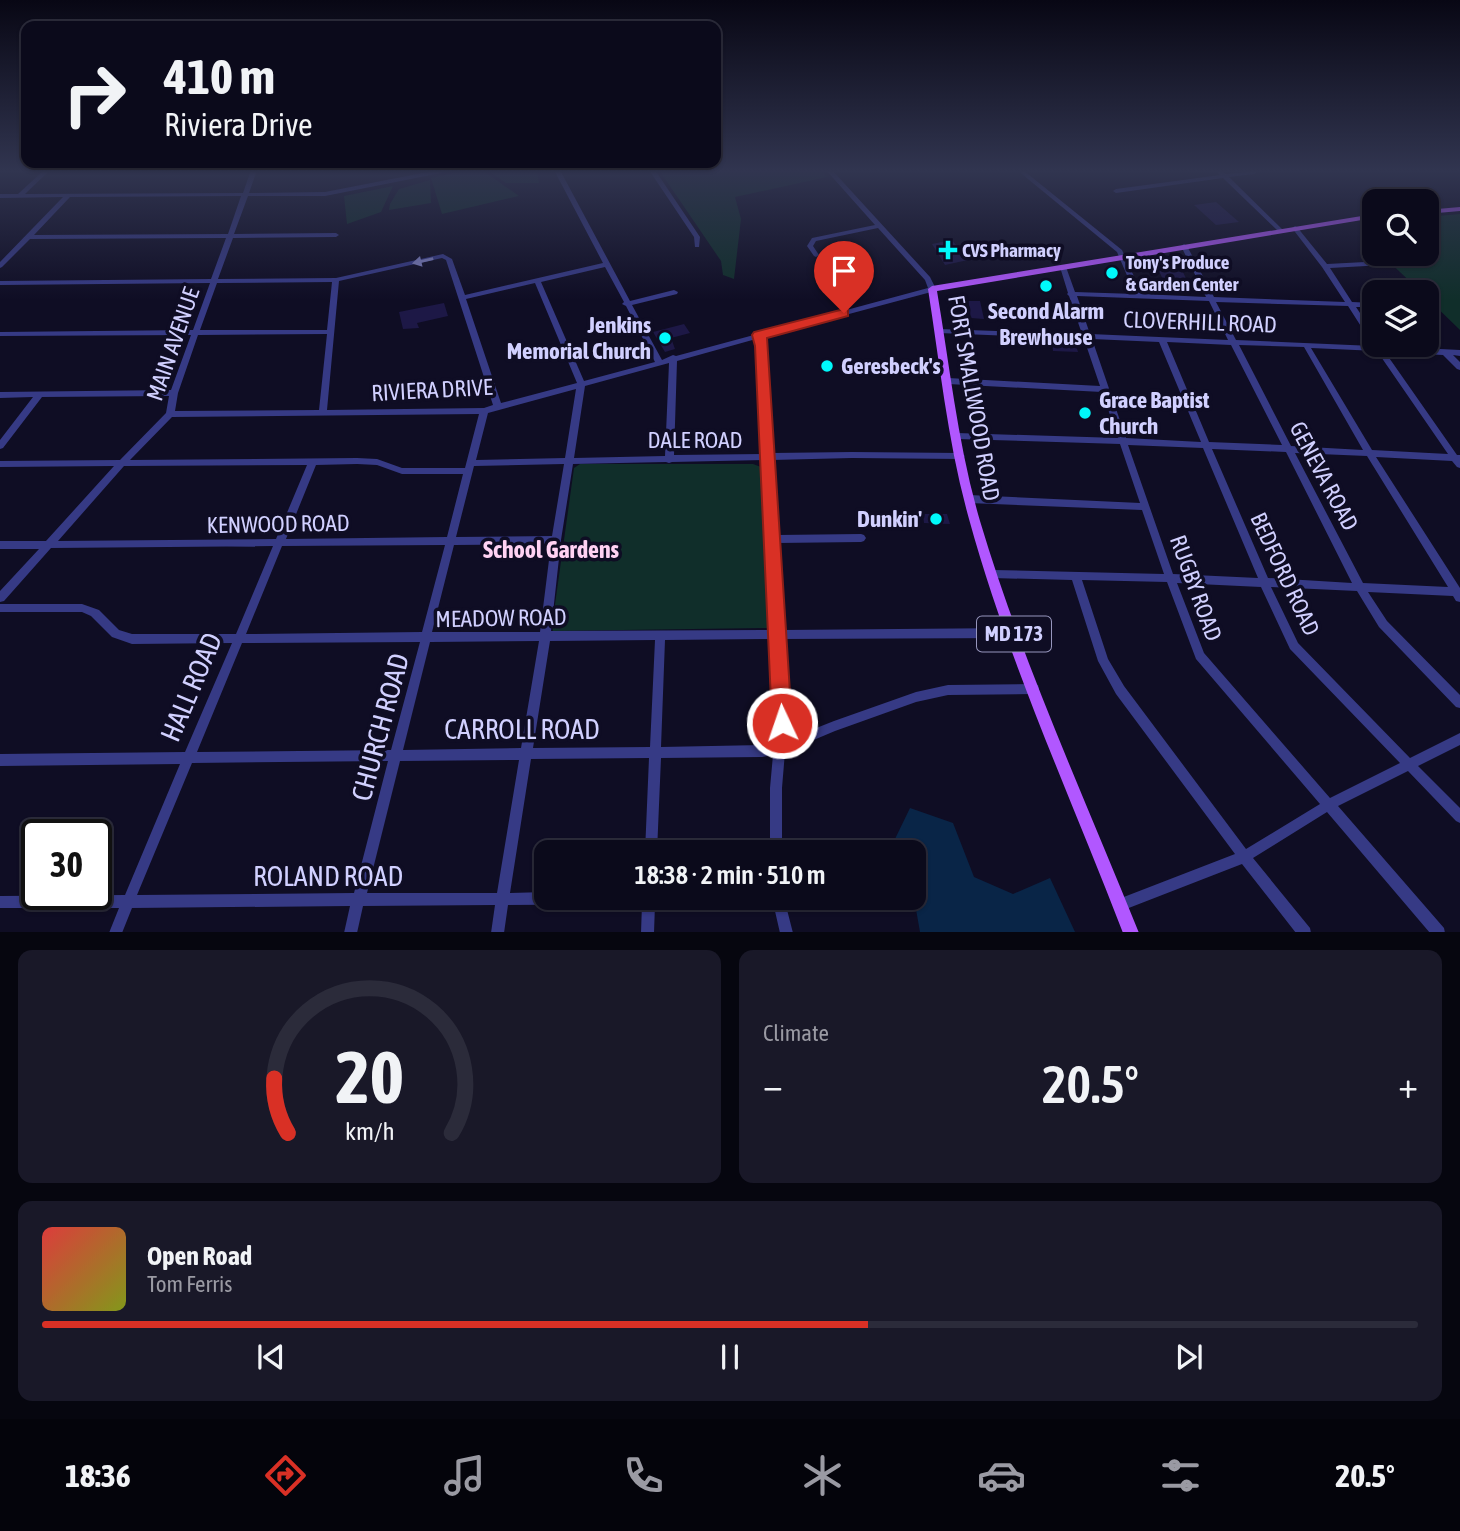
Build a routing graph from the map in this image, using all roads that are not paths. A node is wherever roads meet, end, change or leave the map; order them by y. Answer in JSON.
{"nodes":[{"id":1,"x":51,"y":213,"type":"edge"},
{"id":2,"x":239,"y":213,"type":"edge"},
{"id":3,"x":579,"y":213,"type":"edge"},
{"id":4,"x":681,"y":213,"type":"edge"},
{"id":5,"x":870,"y":213,"type":"edge"},
{"id":6,"x":1074,"y":213,"type":"edge"},
{"id":7,"x":1263,"y":213,"type":"edge"},
{"id":8,"x":1362,"y":218,"type":"edge"},
{"id":9,"x":881,"y":226,"type":"junction"},
{"id":10,"x":1295,"y":228,"type":"junction"},
{"id":11,"x":1281,"y":231,"type":"junction"},
{"id":12,"x":231,"y":235,"type":"junction"},
{"id":13,"x":336,"y":235,"type":"dead end"},
{"id":14,"x":28,"y":237,"type":"junction"},
{"id":15,"x":697,"y":246,"type":"dead end"},
{"id":16,"x":1184,"y":246,"type":"junction"},
{"id":17,"x":816,"y":255,"type":"dead end"},
{"id":18,"x":1124,"y":258,"type":"junction"},
{"id":19,"x":1362,"y":264,"type":"edge"},
{"id":20,"x":605,"y":265,"type":"junction"},
{"id":21,"x":0,"y":266,"type":"edge"},
{"id":22,"x":1325,"y":266,"type":"junction"},
{"id":23,"x":1063,"y":267,"type":"junction"},
{"id":24,"x":336,"y":280,"type":"junction"},
{"id":25,"x":537,"y":280,"type":"junction"},
{"id":26,"x":215,"y":281,"type":"junction"},
{"id":27,"x":0,"y":283,"type":"edge"},
{"id":28,"x":932,"y":289,"type":"junction"},
{"id":29,"x":674,"y":292,"type":"dead end"},
{"id":30,"x":1071,"y":294,"type":"junction"},
{"id":31,"x":1139,"y":296,"type":"junction"},
{"id":32,"x":462,"y":298,"type":"junction"},
{"id":33,"x":1211,"y":299,"type":"junction"},
{"id":34,"x":626,"y":304,"type":"junction"},
{"id":35,"x":1350,"y":304,"type":"junction"},
{"id":36,"x":1362,"y":304,"type":"edge"},
{"id":37,"x":1362,"y":322,"type":"edge"},
{"id":38,"x":939,"y":331,"type":"junction"},
{"id":39,"x":332,"y":332,"type":"junction"},
{"id":40,"x":0,"y":334,"type":"edge"},
{"id":41,"x":196,"y":334,"type":"junction"},
{"id":42,"x":759,"y":335,"type":"junction"},
{"id":43,"x":1089,"y":339,"type":"junction"},
{"id":44,"x":1162,"y":340,"type":"junction"},
{"id":45,"x":1232,"y":342,"type":"junction"},
{"id":46,"x":1362,"y":344,"type":"edge"},
{"id":47,"x":1306,"y":345,"type":"junction"},
{"id":48,"x":1439,"y":352,"type":"edge"},
{"id":49,"x":1446,"y":353,"type":"junction"},
{"id":50,"x":1460,"y":353,"type":"edge"},
{"id":51,"x":1385,"y":357,"type":"edge"},
{"id":52,"x":673,"y":358,"type":"junction"},
{"id":53,"x":659,"y":362,"type":"junction"},
{"id":54,"x":1460,"y":366,"type":"edge"},
{"id":55,"x":948,"y":381,"type":"junction"},
{"id":56,"x":581,"y":384,"type":"junction"},
{"id":57,"x":1106,"y":389,"type":"junction"},
{"id":58,"x":174,"y":393,"type":"junction"},
{"id":59,"x":0,"y":395,"type":"edge"},
{"id":60,"x":39,"y":395,"type":"junction"},
{"id":61,"x":498,"y":407,"type":"junction"},
{"id":62,"x":484,"y":411,"type":"junction"},
{"id":63,"x":323,"y":413,"type":"junction"},
{"id":64,"x":170,"y":414,"type":"junction"},
{"id":65,"x":957,"y":436,"type":"junction"},
{"id":66,"x":1121,"y":440,"type":"junction"},
{"id":67,"x":0,"y":446,"type":"edge"},
{"id":68,"x":1208,"y":447,"type":"junction"},
{"id":69,"x":1288,"y":449,"type":"junction"},
{"id":70,"x":1368,"y":451,"type":"junction"},
{"id":71,"x":961,"y":456,"type":"junction"},
{"id":72,"x":767,"y":458,"type":"junction"},
{"id":73,"x":570,"y":459,"type":"junction"},
{"id":74,"x":669,"y":460,"type":"junction"},
{"id":75,"x":1458,"y":460,"type":"edge"},
{"id":76,"x":313,"y":462,"type":"junction"},
{"id":77,"x":0,"y":464,"type":"edge"},
{"id":78,"x":122,"y":464,"type":"junction"},
{"id":79,"x":470,"y":467,"type":"junction"},
{"id":80,"x":969,"y":499,"type":"junction"},
{"id":81,"x":1146,"y":507,"type":"junction"},
{"id":82,"x":861,"y":538,"type":"dead end"},
{"id":83,"x":556,"y":540,"type":"junction"},
{"id":84,"x":773,"y":540,"type":"junction"},
{"id":85,"x":452,"y":541,"type":"junction"},
{"id":86,"x":281,"y":543,"type":"junction"},
{"id":87,"x":0,"y":545,"type":"edge"},
{"id":88,"x":48,"y":545,"type":"junction"},
{"id":89,"x":992,"y":574,"type":"junction"},
{"id":90,"x":1075,"y":575,"type":"junction"},
{"id":91,"x":1170,"y":578,"type":"junction"},
{"id":92,"x":1265,"y":584,"type":"junction"},
{"id":93,"x":1359,"y":586,"type":"junction"},
{"id":94,"x":1459,"y":594,"type":"edge"},
{"id":95,"x":0,"y":598,"type":"edge"},
{"id":96,"x":0,"y":608,"type":"edge"},
{"id":97,"x":1013,"y":633,"type":"junction"},
{"id":98,"x":778,"y":635,"type":"junction"},
{"id":99,"x":545,"y":637,"type":"junction"},
{"id":100,"x":660,"y":637,"type":"junction"},
{"id":101,"x":427,"y":639,"type":"junction"},
{"id":102,"x":239,"y":640,"type":"junction"},
{"id":103,"x":1034,"y":689,"type":"junction"},
{"id":104,"x":1460,"y":703,"type":"edge"},
{"id":105,"x":1460,"y":739,"type":"edge"},
{"id":106,"x":778,"y":749,"type":"junction"},
{"id":107,"x":655,"y":752,"type":"junction"},
{"id":108,"x":526,"y":753,"type":"junction"},
{"id":109,"x":395,"y":754,"type":"junction"},
{"id":110,"x":188,"y":757,"type":"junction"},
{"id":111,"x":0,"y":760,"type":"edge"},
{"id":112,"x":1411,"y":766,"type":"junction"},
{"id":113,"x":1330,"y":804,"type":"junction"},
{"id":114,"x":1460,"y":817,"type":"edge"},
{"id":115,"x":651,"y":840,"type":"edge"},
{"id":116,"x":776,"y":840,"type":"edge"},
{"id":117,"x":1244,"y":857,"type":"junction"},
{"id":118,"x":502,"y":899,"type":"junction"},
{"id":119,"x":534,"y":899,"type":"edge"},
{"id":120,"x":359,"y":900,"type":"junction"},
{"id":121,"x":128,"y":901,"type":"junction"},
{"id":122,"x":0,"y":902,"type":"edge"},
{"id":123,"x":1121,"y":905,"type":"junction"},
{"id":124,"x":648,"y":910,"type":"edge"},
{"id":125,"x":781,"y":910,"type":"edge"},
{"id":126,"x":114,"y":932,"type":"edge"},
{"id":127,"x":350,"y":932,"type":"edge"},
{"id":128,"x":497,"y":932,"type":"edge"},
{"id":129,"x":647,"y":932,"type":"edge"},
{"id":130,"x":787,"y":932,"type":"edge"},
{"id":131,"x":1131,"y":932,"type":"edge"},
{"id":132,"x":1304,"y":932,"type":"edge"},
{"id":133,"x":1438,"y":932,"type":"edge"}],
"edges":[{"from":1,"to":14,"type":"street"},
{"from":2,"to":12,"type":"street","name":"MAIN AVENUE"},
{"from":3,"to":20,"type":"street"},
{"from":4,"to":15,"type":"street"},
{"from":5,"to":9,"type":"street"},
{"from":6,"to":18,"type":"street"},
{"from":7,"to":11,"type":"street"},
{"from":8,"to":10,"type":"main road","name":"FORT SMALLWOOD ROAD"},
{"from":9,"to":17,"type":"street"},
{"from":9,"to":28,"type":"street"},
{"from":10,"to":11,"type":"main road","name":"FORT SMALLWOOD ROAD"},
{"from":10,"to":22,"type":"street"},
{"from":11,"to":16,"type":"main road","name":"FORT SMALLWOOD ROAD"},
{"from":12,"to":13,"type":"street"},
{"from":12,"to":14,"type":"street"},
{"from":12,"to":26,"type":"street","name":"MAIN AVENUE"},
{"from":14,"to":21,"type":"street"},
{"from":16,"to":18,"type":"main road","name":"FORT SMALLWOOD ROAD"},
{"from":16,"to":33,"type":"street","name":"GENEVA ROAD"},
{"from":18,"to":23,"type":"main road","name":"FORT SMALLWOOD ROAD"},
{"from":18,"to":31,"type":"street"},
{"from":19,"to":22,"type":"street"},
{"from":20,"to":25,"type":"street"},
{"from":20,"to":34,"type":"street"},
{"from":22,"to":35,"type":"street"},
{"from":23,"to":28,"type":"main road","name":"FORT SMALLWOOD ROAD"},
{"from":23,"to":30,"type":"street","name":"RUGBY ROAD"},
{"from":24,"to":26,"type":"street"},
{"from":32,"to":24,"type":"street","one_way":true},
{"from":24,"to":39,"type":"street"},
{"from":25,"to":32,"type":"street"},
{"from":25,"to":56,"type":"street"},
{"from":26,"to":27,"type":"street"},
{"from":26,"to":41,"type":"street","name":"MAIN AVENUE"},
{"from":28,"to":38,"type":"main road","name":"FORT SMALLWOOD ROAD","number":"MD 173"},
{"from":28,"to":42,"type":"street","name":"RIVIERA DRIVE"},
{"from":29,"to":34,"type":"street"},
{"from":30,"to":31,"type":"street"},
{"from":30,"to":43,"type":"street","name":"RUGBY ROAD"},
{"from":31,"to":33,"type":"street"},
{"from":32,"to":61,"type":"street"},
{"from":33,"to":35,"type":"street"},
{"from":33,"to":45,"type":"street","name":"GENEVA ROAD"},
{"from":34,"to":53,"type":"street"},
{"from":35,"to":36,"type":"street"},
{"from":35,"to":37,"type":"street"},
{"from":38,"to":43,"type":"street","name":"CLOVERHILL ROAD"},
{"from":38,"to":55,"type":"main road","name":"FORT SMALLWOOD ROAD","number":"MD 173"},
{"from":39,"to":41,"type":"street"},
{"from":39,"to":63,"type":"street"},
{"from":40,"to":41,"type":"street"},
{"from":41,"to":58,"type":"street","name":"MAIN AVENUE"},
{"from":42,"to":52,"type":"street","name":"RIVIERA DRIVE"},
{"from":42,"to":72,"type":"street"},
{"from":43,"to":44,"type":"street","name":"CLOVERHILL ROAD"},
{"from":43,"to":57,"type":"street","name":"RUGBY ROAD"},
{"from":44,"to":45,"type":"street","name":"CLOVERHILL ROAD"},
{"from":44,"to":68,"type":"street","name":"BEDFORD ROAD"},
{"from":45,"to":47,"type":"street","name":"CLOVERHILL ROAD"},
{"from":45,"to":69,"type":"street","name":"GENEVA ROAD"},
{"from":46,"to":47,"type":"street","name":"CLOVERHILL ROAD"},
{"from":47,"to":70,"type":"street"},
{"from":48,"to":49,"type":"street","name":"CLOVERHILL ROAD"},
{"from":49,"to":50,"type":"street","name":"CLOVERHILL ROAD"},
{"from":49,"to":54,"type":"street"},
{"from":51,"to":75,"type":"street"},
{"from":52,"to":53,"type":"street","name":"RIVIERA DRIVE"},
{"from":52,"to":74,"type":"street"},
{"from":53,"to":56,"type":"street","name":"RIVIERA DRIVE"},
{"from":55,"to":57,"type":"street"},
{"from":55,"to":65,"type":"main road","name":"FORT SMALLWOOD ROAD","number":"MD 173"},
{"from":56,"to":61,"type":"street","name":"RIVIERA DRIVE"},
{"from":56,"to":73,"type":"street"},
{"from":57,"to":66,"type":"street","name":"RUGBY ROAD"},
{"from":58,"to":60,"type":"street"},
{"from":58,"to":64,"type":"street","name":"MAIN AVENUE"},
{"from":59,"to":60,"type":"street"},
{"from":60,"to":67,"type":"street"},
{"from":61,"to":62,"type":"street","name":"RIVIERA DRIVE"},
{"from":62,"to":63,"type":"street","name":"RIVIERA DRIVE"},
{"from":62,"to":79,"type":"street","name":"CHURCH ROAD"},
{"from":63,"to":64,"type":"street","name":"RIVIERA DRIVE"},
{"from":64,"to":78,"type":"street","name":"MAIN AVENUE"},
{"from":65,"to":66,"type":"street"},
{"from":65,"to":71,"type":"main road","name":"FORT SMALLWOOD ROAD","number":"MD 173"},
{"from":66,"to":68,"type":"street"},
{"from":66,"to":81,"type":"street","name":"RUGBY ROAD"},
{"from":68,"to":69,"type":"street"},
{"from":68,"to":92,"type":"street","name":"BEDFORD ROAD"},
{"from":69,"to":70,"type":"street"},
{"from":69,"to":93,"type":"street","name":"GENEVA ROAD"},
{"from":70,"to":75,"type":"street"},
{"from":70,"to":94,"type":"street"},
{"from":71,"to":72,"type":"street","name":"DALE ROAD"},
{"from":71,"to":80,"type":"main road","name":"FORT SMALLWOOD ROAD","number":"MD 173"},
{"from":72,"to":74,"type":"street","name":"DALE ROAD"},
{"from":72,"to":84,"type":"street"},
{"from":73,"to":74,"type":"street","name":"DALE ROAD"},
{"from":73,"to":79,"type":"street","name":"DALE ROAD"},
{"from":73,"to":83,"type":"street"},
{"from":76,"to":78,"type":"street","name":"DALE ROAD"},
{"from":76,"to":79,"type":"street","name":"DALE ROAD"},
{"from":76,"to":86,"type":"street","name":"HALL ROAD"},
{"from":77,"to":78,"type":"street","name":"DALE ROAD"},
{"from":78,"to":88,"type":"street","name":"MAIN AVENUE"},
{"from":79,"to":85,"type":"street","name":"CHURCH ROAD"},
{"from":80,"to":81,"type":"street"},
{"from":80,"to":89,"type":"main road","name":"FORT SMALLWOOD ROAD","number":"MD 173"},
{"from":81,"to":91,"type":"street","name":"RUGBY ROAD"},
{"from":82,"to":84,"type":"street"},
{"from":83,"to":85,"type":"street","name":"KENWOOD ROAD"},
{"from":83,"to":99,"type":"street"},
{"from":84,"to":98,"type":"street"},
{"from":85,"to":86,"type":"street","name":"KENWOOD ROAD"},
{"from":85,"to":101,"type":"street","name":"CHURCH ROAD"},
{"from":86,"to":88,"type":"street","name":"KENWOOD ROAD"},
{"from":86,"to":102,"type":"street","name":"HALL ROAD"},
{"from":87,"to":88,"type":"street","name":"KENWOOD ROAD"},
{"from":88,"to":95,"type":"street","name":"MAIN AVENUE"},
{"from":89,"to":90,"type":"street"},
{"from":89,"to":97,"type":"main road","name":"FORT SMALLWOOD ROAD","number":"MD 173"},
{"from":90,"to":91,"type":"street"},
{"from":90,"to":117,"type":"street"},
{"from":91,"to":92,"type":"street"},
{"from":91,"to":113,"type":"street","name":"RUGBY ROAD"},
{"from":92,"to":93,"type":"street"},
{"from":92,"to":112,"type":"street","name":"BEDFORD ROAD"},
{"from":93,"to":94,"type":"street"},
{"from":93,"to":104,"type":"street","name":"GENEVA ROAD"},
{"from":96,"to":102,"type":"street","name":"MEADOW ROAD"},
{"from":97,"to":98,"type":"street","name":"MEADOW ROAD"},
{"from":97,"to":103,"type":"main road","name":"FORT SMALLWOOD ROAD","number":"MD 173"},
{"from":98,"to":100,"type":"street","name":"MEADOW ROAD"},
{"from":98,"to":106,"type":"street"},
{"from":99,"to":100,"type":"street","name":"MEADOW ROAD"},
{"from":99,"to":101,"type":"street","name":"MEADOW ROAD"},
{"from":99,"to":108,"type":"street"},
{"from":100,"to":107,"type":"street"},
{"from":101,"to":102,"type":"street","name":"MEADOW ROAD"},
{"from":101,"to":109,"type":"street","name":"CHURCH ROAD"},
{"from":102,"to":110,"type":"street","name":"HALL ROAD"},
{"from":103,"to":106,"type":"street","name":"CARROLL ROAD"},
{"from":103,"to":123,"type":"main road","name":"FORT SMALLWOOD ROAD","number":"MD 173"},
{"from":105,"to":112,"type":"street"},
{"from":106,"to":107,"type":"street","name":"CARROLL ROAD"},
{"from":106,"to":116,"type":"street"},
{"from":107,"to":108,"type":"street","name":"CARROLL ROAD"},
{"from":107,"to":115,"type":"street"},
{"from":108,"to":109,"type":"street","name":"CARROLL ROAD"},
{"from":108,"to":118,"type":"street"},
{"from":109,"to":110,"type":"street","name":"CARROLL ROAD"},
{"from":109,"to":120,"type":"street","name":"CHURCH ROAD"},
{"from":110,"to":111,"type":"street","name":"CARROLL ROAD"},
{"from":110,"to":121,"type":"street","name":"HALL ROAD"},
{"from":112,"to":113,"type":"street"},
{"from":112,"to":114,"type":"street","name":"BEDFORD ROAD"},
{"from":113,"to":117,"type":"street"},
{"from":113,"to":133,"type":"street","name":"RUGBY ROAD"},
{"from":117,"to":123,"type":"street"},
{"from":117,"to":132,"type":"street"},
{"from":118,"to":119,"type":"street","name":"ROLAND ROAD"},
{"from":118,"to":120,"type":"street","name":"ROLAND ROAD"},
{"from":118,"to":128,"type":"street"},
{"from":120,"to":121,"type":"street","name":"ROLAND ROAD"},
{"from":120,"to":127,"type":"street","name":"CHURCH ROAD"},
{"from":121,"to":122,"type":"street","name":"ROLAND ROAD"},
{"from":121,"to":126,"type":"street","name":"HALL ROAD"},
{"from":123,"to":131,"type":"main road","name":"FORT SMALLWOOD ROAD","number":"MD 173"},
{"from":124,"to":129,"type":"street"},
{"from":125,"to":130,"type":"street"}]}
